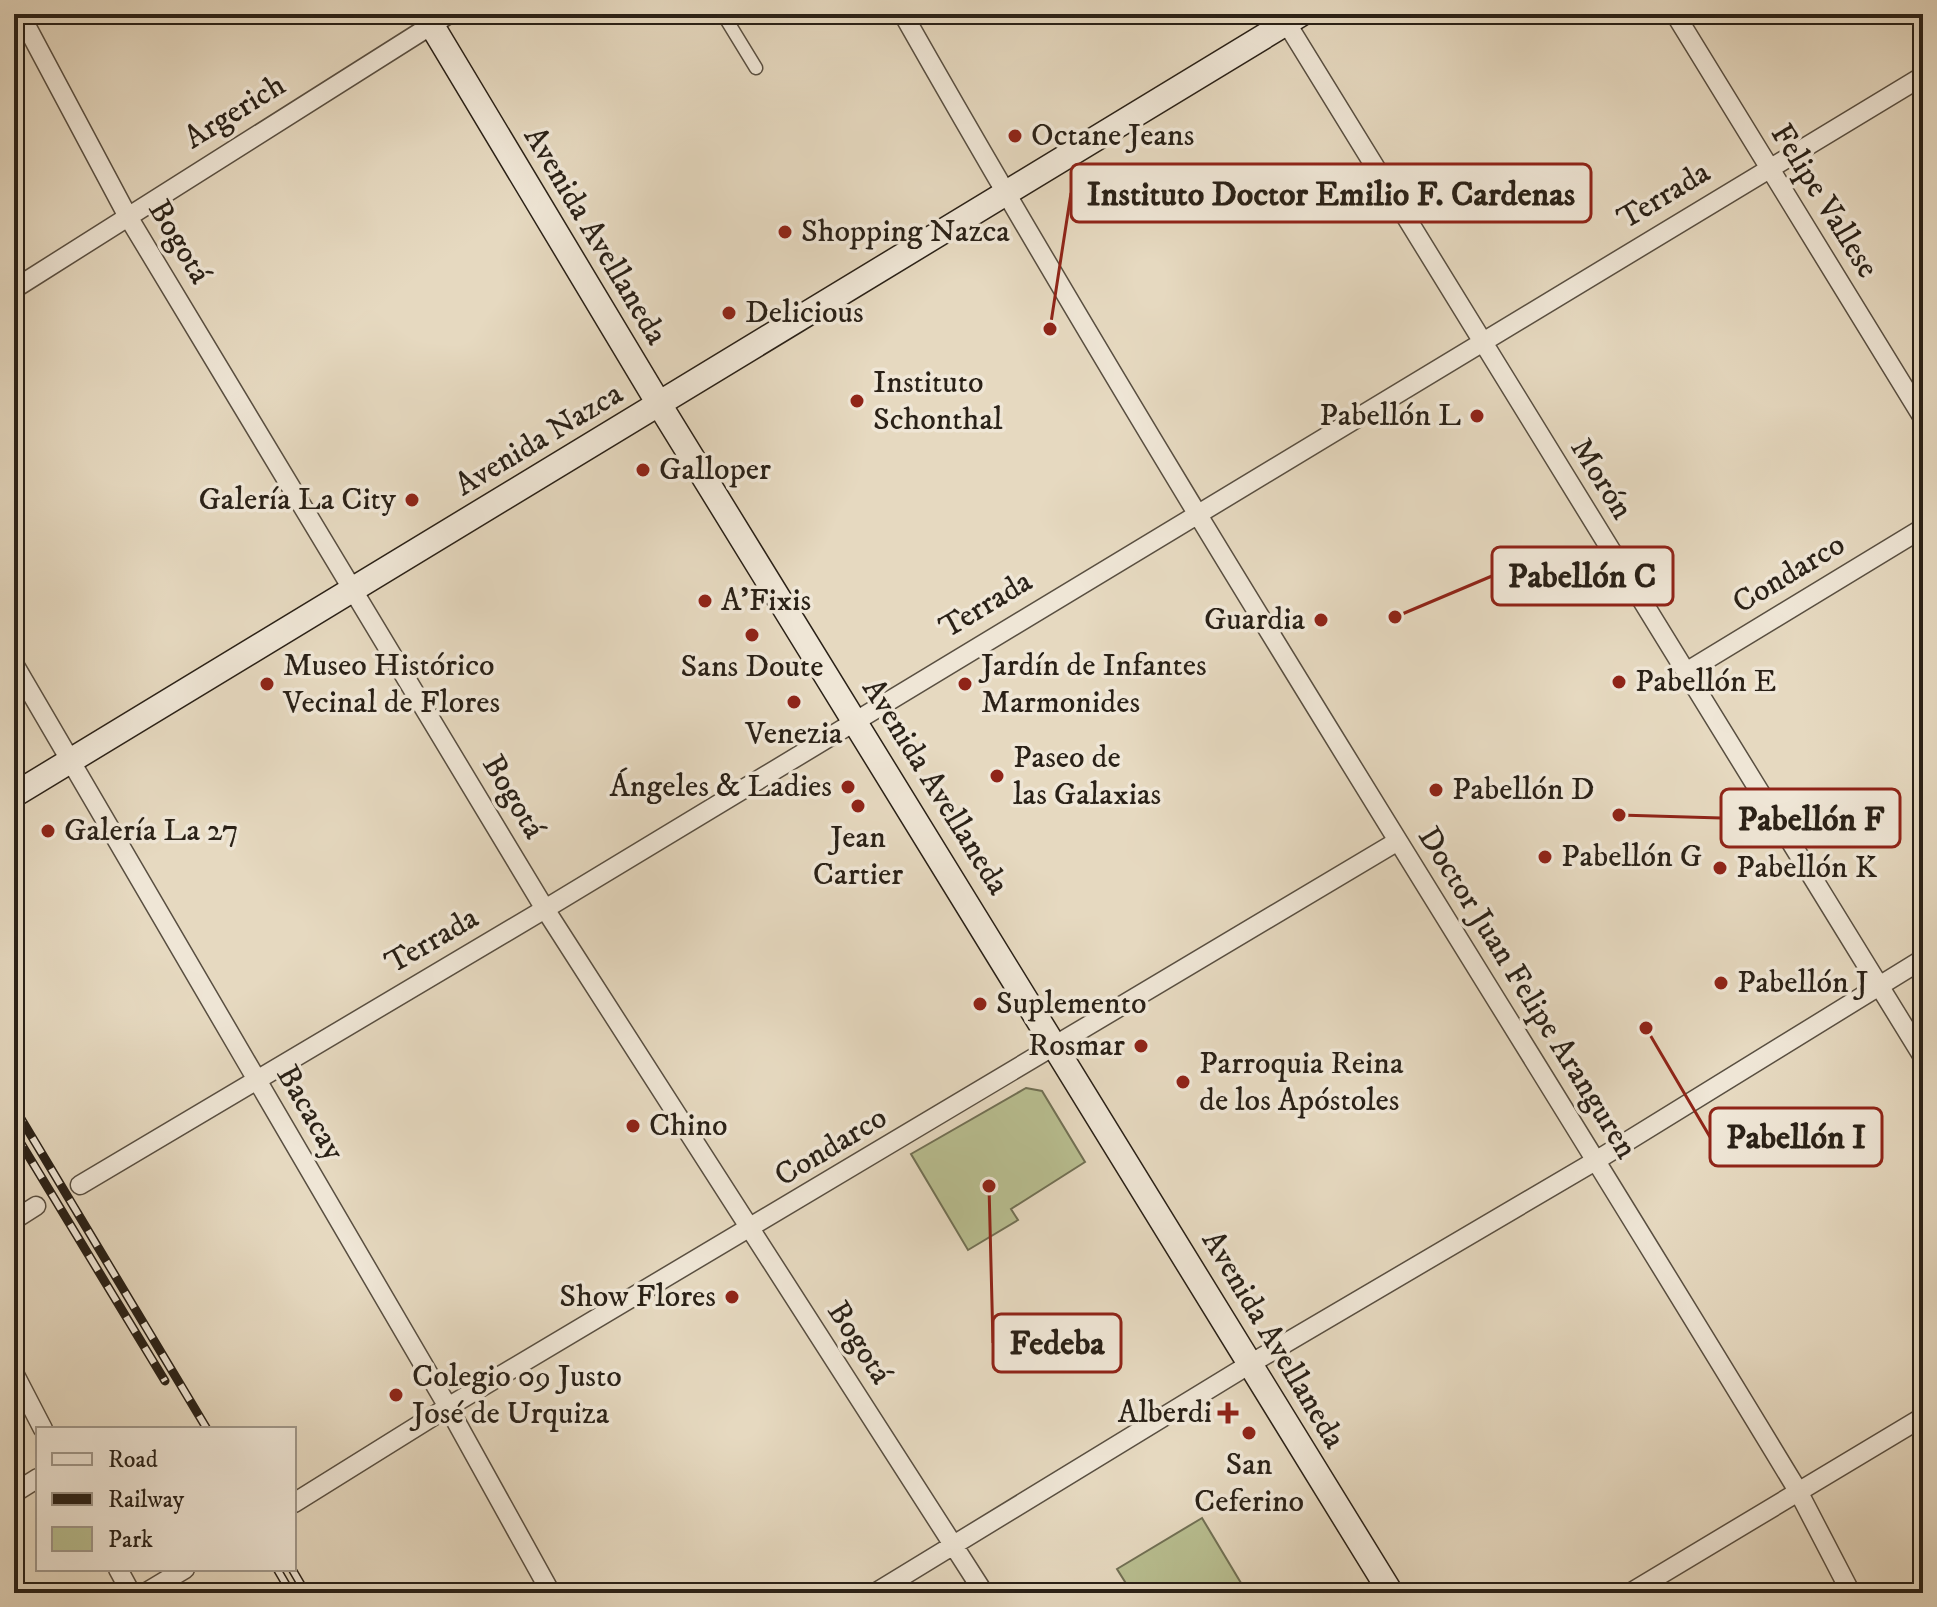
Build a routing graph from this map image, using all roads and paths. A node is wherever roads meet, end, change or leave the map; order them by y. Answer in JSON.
{"nodes":[{"id":1,"x":20,"y":14,"type":"edge"},
{"id":2,"x":723,"y":14,"type":"edge"},
{"id":3,"x":903,"y":14,"type":"edge"},
{"id":4,"x":1675,"y":14,"type":"edge"},
{"id":5,"x":1290,"y":17,"type":"edge"},
{"id":6,"x":435,"y":18,"type":"edge"},
{"id":7,"x":756,"y":68,"type":"dead end"},
{"id":8,"x":1923,"y":76,"type":"edge"},
{"id":9,"x":1768,"y":167,"type":"junction"},
{"id":10,"x":1005,"y":195,"type":"junction"},
{"id":11,"x":127,"y":215,"type":"junction"},
{"id":12,"x":14,"y":289,"type":"edge"},
{"id":13,"x":1482,"y":343,"type":"junction"},
{"id":14,"x":659,"y":404,"type":"junction"},
{"id":15,"x":1923,"y":418,"type":"edge"},
{"id":16,"x":1197,"y":513,"type":"junction"},
{"id":17,"x":1923,"y":528,"type":"edge"},
{"id":18,"x":353,"y":589,"type":"junction"},
{"id":19,"x":14,"y":664,"type":"edge"},
{"id":20,"x":1686,"y":672,"type":"junction"},
{"id":21,"x":855,"y":719,"type":"junction"},
{"id":22,"x":68,"y":761,"type":"junction"},
{"id":23,"x":14,"y":795,"type":"edge"},
{"id":24,"x":1398,"y":841,"type":"junction"},
{"id":25,"x":545,"y":909,"type":"junction"},
{"id":26,"x":1923,"y":959,"type":"edge"},
{"id":27,"x":1880,"y":984,"type":"junction"},
{"id":28,"x":1057,"y":1047,"type":"junction"},
{"id":29,"x":1923,"y":1057,"type":"edge"},
{"id":30,"x":255,"y":1079,"type":"junction"},
{"id":31,"x":1597,"y":1160,"type":"junction"},
{"id":32,"x":80,"y":1185,"type":"dead end"},
{"id":33,"x":36,"y":1206,"type":"dead end"},
{"id":34,"x":14,"y":1220,"type":"edge"},
{"id":35,"x":750,"y":1229,"type":"junction"},
{"id":36,"x":1250,"y":1364,"type":"junction"},
{"id":37,"x":14,"y":1373,"type":"edge"},
{"id":38,"x":448,"y":1407,"type":"junction"},
{"id":39,"x":1923,"y":1417,"type":"edge"},
{"id":40,"x":42,"y":1427,"type":"edge"},
{"id":41,"x":36,"y":1479,"type":"edge"},
{"id":42,"x":1798,"y":1491,"type":"junction"},
{"id":43,"x":14,"y":1493,"type":"edge"},
{"id":44,"x":296,"y":1502,"type":"edge"},
{"id":45,"x":954,"y":1546,"type":"junction"},
{"id":46,"x":119,"y":1571,"type":"edge"},
{"id":47,"x":182,"y":1571,"type":"edge"},
{"id":48,"x":131,"y":1593,"type":"edge"},
{"id":49,"x":145,"y":1593,"type":"edge"},
{"id":50,"x":551,"y":1593,"type":"edge"},
{"id":51,"x":875,"y":1593,"type":"edge"},
{"id":52,"x":984,"y":1593,"type":"edge"},
{"id":53,"x":1391,"y":1593,"type":"edge"},
{"id":54,"x":1630,"y":1593,"type":"edge"},
{"id":55,"x":1851,"y":1593,"type":"edge"}],
"edges":[{"from":1,"to":11,"type":"street","name":"Bogotá"},
{"from":2,"to":7,"type":"street"},
{"from":3,"to":10,"type":"street","name":"Doctor Juan Felipe Aranguren"},
{"from":4,"to":9,"type":"street","name":"Felipe Vallese"},
{"from":5,"to":10,"type":"main road","name":"Avenida Nazca"},
{"from":5,"to":13,"type":"street","name":"Morón"},
{"from":6,"to":11,"type":"street","name":"Argerich"},
{"from":6,"to":14,"type":"main road","name":"Avenida Avellaneda"},
{"from":8,"to":9,"type":"street","name":"Terrada"},
{"from":9,"to":13,"type":"street","name":"Terrada"},
{"from":9,"to":15,"type":"street","name":"Felipe Vallese"},
{"from":10,"to":14,"type":"main road","name":"Avenida Nazca"},
{"from":10,"to":16,"type":"street","name":"Doctor Juan Felipe Aranguren"},
{"from":11,"to":12,"type":"street","name":"Argerich"},
{"from":11,"to":18,"type":"street","name":"Bogotá"},
{"from":13,"to":16,"type":"street","name":"Terrada"},
{"from":13,"to":20,"type":"street","name":"Morón"},
{"from":14,"to":18,"type":"main road","name":"Avenida Nazca"},
{"from":14,"to":21,"type":"main road","name":"Avenida Avellaneda"},
{"from":16,"to":21,"type":"street","name":"Terrada"},
{"from":16,"to":24,"type":"street","name":"Doctor Juan Felipe Aranguren"},
{"from":17,"to":20,"type":"street","name":"Condarco"},
{"from":18,"to":22,"type":"main road","name":"Avenida Nazca"},
{"from":18,"to":25,"type":"street","name":"Bogotá"},
{"from":19,"to":22,"type":"street","name":"Bacacay"},
{"from":20,"to":27,"type":"street","name":"Morón"},
{"from":21,"to":25,"type":"street","name":"Terrada"},
{"from":21,"to":28,"type":"main road","name":"Avenida Avellaneda"},
{"from":22,"to":23,"type":"main road","name":"Avenida Nazca"},
{"from":22,"to":30,"type":"street","name":"Bacacay"},
{"from":24,"to":28,"type":"street","name":"Condarco"},
{"from":24,"to":31,"type":"street","name":"Doctor Juan Felipe Aranguren"},
{"from":25,"to":30,"type":"street","name":"Terrada"},
{"from":25,"to":35,"type":"street","name":"Bogotá"},
{"from":26,"to":27,"type":"street"},
{"from":27,"to":29,"type":"street","name":"Morón"},
{"from":27,"to":31,"type":"street"},
{"from":28,"to":35,"type":"street","name":"Condarco"},
{"from":28,"to":36,"type":"main road","name":"Avenida Avellaneda"},
{"from":30,"to":32,"type":"street","name":"Terrada"},
{"from":30,"to":38,"type":"street","name":"Bacacay"},
{"from":31,"to":36,"type":"street"},
{"from":31,"to":42,"type":"street","name":"Doctor Juan Felipe Aranguren"},
{"from":33,"to":34,"type":"street"},
{"from":35,"to":38,"type":"street","name":"Condarco"},
{"from":35,"to":45,"type":"street","name":"Bogotá"},
{"from":36,"to":45,"type":"street"},
{"from":36,"to":53,"type":"main road","name":"Avenida Avellaneda"},
{"from":37,"to":40,"type":"street"},
{"from":38,"to":44,"type":"street","name":"Condarco"},
{"from":38,"to":50,"type":"street","name":"Bacacay"},
{"from":39,"to":42,"type":"street"},
{"from":41,"to":43,"type":"street"},
{"from":42,"to":54,"type":"street"},
{"from":42,"to":55,"type":"street","name":"Doctor Juan Felipe Aranguren"},
{"from":45,"to":51,"type":"street"},
{"from":45,"to":52,"type":"street","name":"Bogotá"},
{"from":46,"to":48,"type":"street"},
{"from":47,"to":49,"type":"street"}]}
